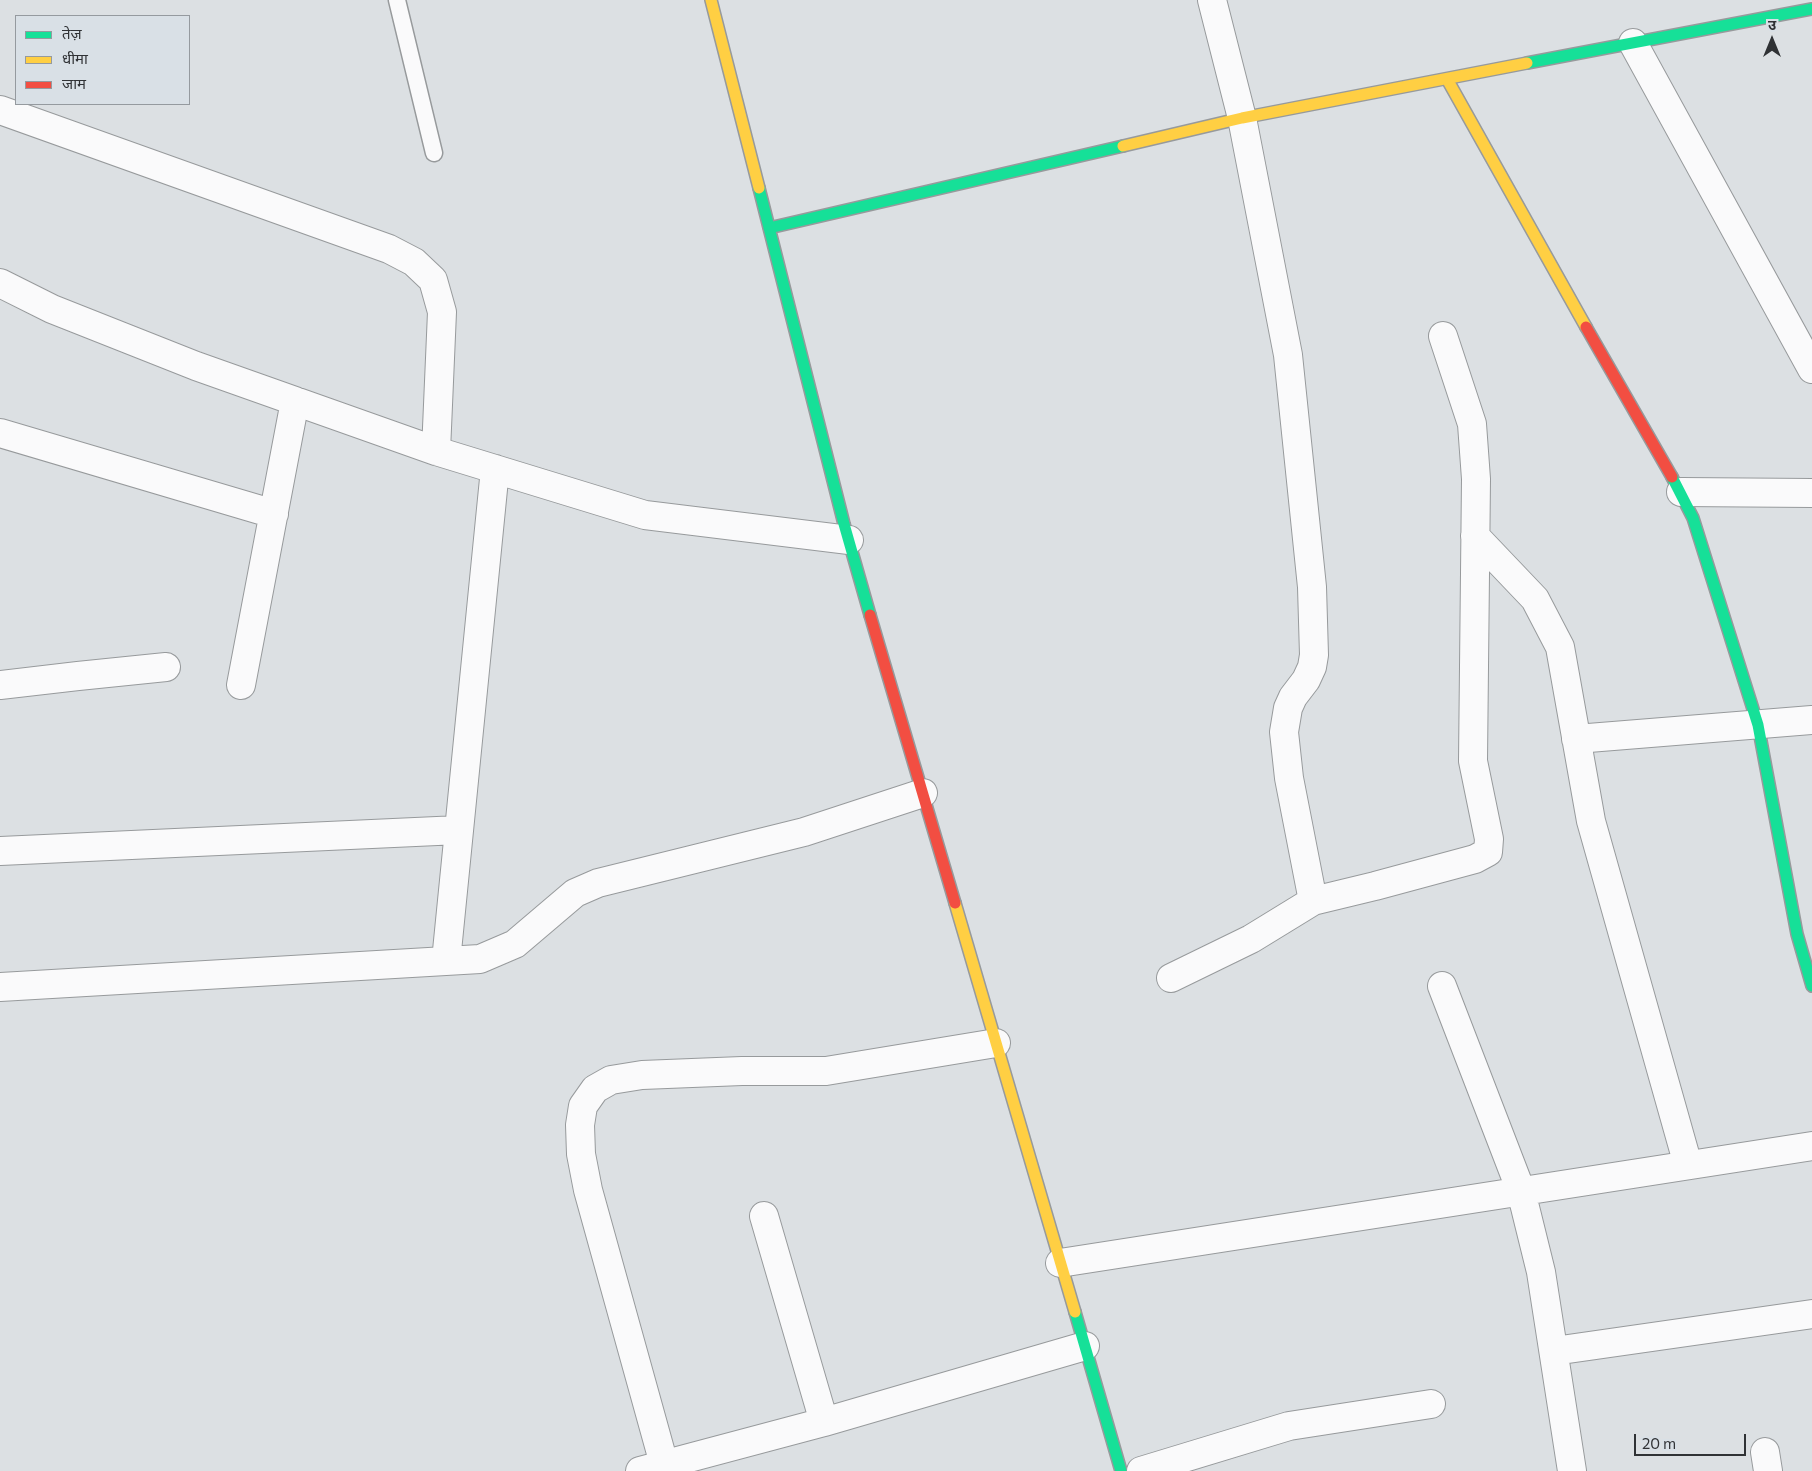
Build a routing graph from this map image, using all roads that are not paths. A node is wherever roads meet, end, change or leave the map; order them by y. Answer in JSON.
{"nodes":[{"id":1,"x":397,"y":0,"type":"edge"},
{"id":2,"x":711,"y":0,"type":"edge"},
{"id":3,"x":1212,"y":0,"type":"edge"},
{"id":4,"x":1812,"y":9,"type":"edge"},
{"id":5,"x":1633,"y":43,"type":"junction"},
{"id":6,"x":1447,"y":79,"type":"junction"},
{"id":7,"x":0,"y":110,"type":"edge"},
{"id":8,"x":1242,"y":118,"type":"junction"},
{"id":9,"x":434,"y":153,"type":"dead end"},
{"id":10,"x":769,"y":228,"type":"junction"},
{"id":11,"x":0,"y":284,"type":"edge"},
{"id":12,"x":1444,"y":336,"type":"dead end"},
{"id":13,"x":1812,"y":368,"type":"edge"},
{"id":14,"x":295,"y":401,"type":"junction"},
{"id":15,"x":0,"y":433,"type":"edge"},
{"id":16,"x":436,"y":451,"type":"junction"},
{"id":17,"x":495,"y":469,"type":"junction"},
{"id":18,"x":1682,"y":492,"type":"junction"},
{"id":19,"x":1812,"y":493,"type":"edge"},
{"id":20,"x":274,"y":514,"type":"junction"},
{"id":21,"x":1475,"y":536,"type":"junction"},
{"id":22,"x":849,"y":540,"type":"junction"},
{"id":23,"x":166,"y":668,"type":"dead end"},
{"id":24,"x":0,"y":685,"type":"edge"},
{"id":25,"x":241,"y":686,"type":"dead end"},
{"id":26,"x":1812,"y":720,"type":"edge"},
{"id":27,"x":1758,"y":725,"type":"junction"},
{"id":28,"x":1576,"y":739,"type":"junction"},
{"id":29,"x":923,"y":793,"type":"junction"},
{"id":30,"x":459,"y":830,"type":"junction"},
{"id":31,"x":0,"y":851,"type":"edge"},
{"id":32,"x":1313,"y":901,"type":"junction"},
{"id":33,"x":446,"y":961,"type":"junction"},
{"id":34,"x":1171,"y":978,"type":"dead end"},
{"id":35,"x":0,"y":986,"type":"edge"},
{"id":36,"x":1442,"y":986,"type":"dead end"},
{"id":37,"x":1812,"y":986,"type":"edge"},
{"id":38,"x":996,"y":1043,"type":"junction"},
{"id":39,"x":1812,"y":1146,"type":"edge"},
{"id":40,"x":1688,"y":1165,"type":"junction"},
{"id":41,"x":1521,"y":1191,"type":"junction"},
{"id":42,"x":764,"y":1216,"type":"dead end"},
{"id":43,"x":1060,"y":1263,"type":"junction"},
{"id":44,"x":1812,"y":1314,"type":"edge"},
{"id":45,"x":1085,"y":1346,"type":"junction"},
{"id":46,"x":1554,"y":1351,"type":"junction"},
{"id":47,"x":1431,"y":1404,"type":"dead end"},
{"id":48,"x":824,"y":1422,"type":"junction"},
{"id":49,"x":652,"y":1468,"type":"edge"},
{"id":50,"x":1121,"y":1471,"type":"edge"},
{"id":51,"x":1141,"y":1471,"type":"edge"},
{"id":52,"x":1572,"y":1471,"type":"edge"}],
"edges":[{"from":1,"to":9,"type":"lane"},
{"from":2,"to":10,"type":"street"},
{"from":3,"to":8,"type":"street"},
{"from":4,"to":5,"type":"street"},
{"from":5,"to":6,"type":"street"},
{"from":5,"to":13,"type":"street"},
{"from":6,"to":8,"type":"street"},
{"from":6,"to":18,"type":"street"},
{"from":7,"to":16,"type":"street"},
{"from":8,"to":10,"type":"street"},
{"from":8,"to":32,"type":"street"},
{"from":10,"to":22,"type":"street"},
{"from":11,"to":14,"type":"street"},
{"from":12,"to":21,"type":"street"},
{"from":14,"to":16,"type":"street"},
{"from":14,"to":20,"type":"street"},
{"from":15,"to":20,"type":"street"},
{"from":16,"to":17,"type":"street"},
{"from":17,"to":22,"type":"street"},
{"from":17,"to":30,"type":"street"},
{"from":18,"to":19,"type":"street"},
{"from":18,"to":27,"type":"street"},
{"from":20,"to":25,"type":"street"},
{"from":21,"to":28,"type":"street"},
{"from":21,"to":32,"type":"street"},
{"from":22,"to":29,"type":"street"},
{"from":23,"to":24,"type":"street"},
{"from":26,"to":27,"type":"street"},
{"from":27,"to":28,"type":"street"},
{"from":27,"to":37,"type":"street"},
{"from":28,"to":40,"type":"street"},
{"from":29,"to":33,"type":"street"},
{"from":29,"to":38,"type":"street"},
{"from":30,"to":31,"type":"street"},
{"from":30,"to":33,"type":"street"},
{"from":32,"to":34,"type":"street"},
{"from":33,"to":35,"type":"street"},
{"from":36,"to":41,"type":"street"},
{"from":38,"to":43,"type":"street"},
{"from":38,"to":49,"type":"street"},
{"from":39,"to":40,"type":"street"},
{"from":40,"to":41,"type":"street"},
{"from":41,"to":43,"type":"street"},
{"from":41,"to":46,"type":"street"},
{"from":42,"to":48,"type":"street"},
{"from":43,"to":45,"type":"street"},
{"from":44,"to":46,"type":"street"},
{"from":45,"to":48,"type":"street"},
{"from":45,"to":50,"type":"street"},
{"from":46,"to":52,"type":"street"},
{"from":47,"to":51,"type":"street"},
{"from":48,"to":49,"type":"street"}]}
